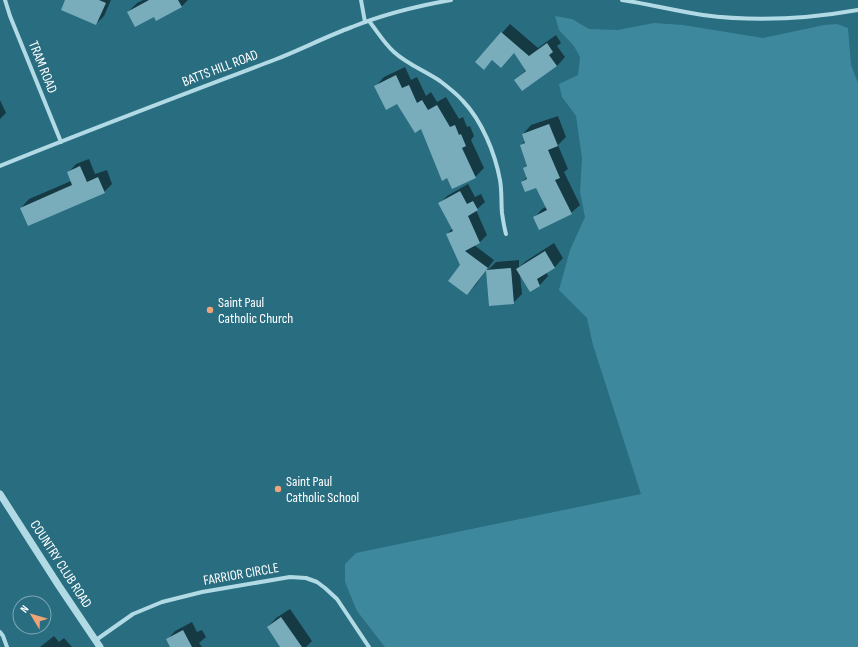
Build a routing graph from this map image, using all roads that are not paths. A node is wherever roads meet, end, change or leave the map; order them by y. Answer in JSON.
{"nodes":[{"id":1,"x":5,"y":0,"type":"edge"},
{"id":2,"x":361,"y":0,"type":"edge"},
{"id":3,"x":451,"y":0,"type":"edge"},
{"id":4,"x":622,"y":0,"type":"edge"},
{"id":5,"x":858,"y":10,"type":"edge"},
{"id":6,"x":367,"y":21,"type":"junction"},
{"id":7,"x":61,"y":142,"type":"junction"},
{"id":8,"x":0,"y":166,"type":"edge"},
{"id":9,"x":506,"y":234,"type":"dead end"},
{"id":10,"x":0,"y":494,"type":"edge"},
{"id":11,"x":0,"y":632,"type":"edge"},
{"id":12,"x":96,"y":640,"type":"junction"},
{"id":13,"x":7,"y":647,"type":"edge"},
{"id":14,"x":100,"y":647,"type":"edge"},
{"id":15,"x":369,"y":647,"type":"edge"}],
"edges":[{"from":1,"to":7,"type":"street","name":"TRAM ROAD"},
{"from":2,"to":6,"type":"street"},
{"from":3,"to":6,"type":"street","name":"BATTS HILL ROAD"},
{"from":4,"to":5,"type":"street"},
{"from":6,"to":7,"type":"street","name":"BATTS HILL ROAD"},
{"from":6,"to":9,"type":"street"},
{"from":7,"to":8,"type":"street","name":"BATTS HILL ROAD"},
{"from":10,"to":12,"type":"street","name":"COUNTRY CLUB ROAD"},
{"from":11,"to":13,"type":"street"},
{"from":12,"to":14,"type":"street","name":"COUNTRY CLUB ROAD"},
{"from":12,"to":15,"type":"street","name":"FARRIOR CIRCLE"}]}
